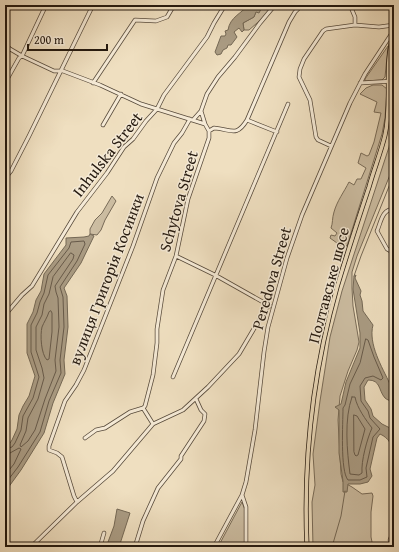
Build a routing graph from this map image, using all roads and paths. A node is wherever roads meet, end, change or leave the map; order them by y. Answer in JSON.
{"nodes":[{"id":1,"x":46,"y":5,"type":"edge"},
{"id":2,"x":93,"y":5,"type":"edge"},
{"id":3,"x":174,"y":5,"type":"edge"},
{"id":4,"x":225,"y":5,"type":"edge"},
{"id":5,"x":275,"y":5,"type":"edge"},
{"id":6,"x":302,"y":5,"type":"edge"},
{"id":7,"x":350,"y":5,"type":"edge"},
{"id":8,"x":355,"y":25,"type":"junction"},
{"id":9,"x":394,"y":25,"type":"edge"},
{"id":10,"x":394,"y":31,"type":"edge"},
{"id":11,"x":5,"y":46,"type":"edge"},
{"id":12,"x":9,"y":48,"type":"junction"},
{"id":13,"x":5,"y":55,"type":"edge"},
{"id":14,"x":22,"y":56,"type":"junction"},
{"id":15,"x":60,"y":71,"type":"junction"},
{"id":16,"x":394,"y":81,"type":"edge"},
{"id":17,"x":389,"y":82,"type":"junction"},
{"id":18,"x":5,"y":83,"type":"edge"},
{"id":19,"x":93,"y":83,"type":"junction"},
{"id":20,"x":360,"y":83,"type":"junction"},
{"id":21,"x":121,"y":94,"type":"junction"},
{"id":22,"x":288,"y":104,"type":"dead end"},
{"id":23,"x":158,"y":109,"type":"junction"},
{"id":24,"x":201,"y":111,"type":"junction"},
{"id":25,"x":192,"y":119,"type":"junction"},
{"id":26,"x":247,"y":120,"type":"junction"},
{"id":27,"x":205,"y":124,"type":"junction"},
{"id":28,"x":103,"y":125,"type":"dead end"},
{"id":29,"x":209,"y":131,"type":"junction"},
{"id":30,"x":277,"y":132,"type":"junction"},
{"id":31,"x":331,"y":146,"type":"junction"},
{"id":32,"x":5,"y":178,"type":"edge"},
{"id":33,"x":394,"y":209,"type":"edge"},
{"id":34,"x":394,"y":253,"type":"edge"},
{"id":35,"x":176,"y":256,"type":"junction"},
{"id":36,"x":215,"y":275,"type":"junction"},
{"id":37,"x":271,"y":306,"type":"junction"},
{"id":38,"x":5,"y":315,"type":"edge"},
{"id":39,"x":173,"y":377,"type":"dead end"},
{"id":40,"x":196,"y":399,"type":"junction"},
{"id":41,"x":143,"y":408,"type":"junction"},
{"id":42,"x":153,"y":424,"type":"junction"},
{"id":43,"x":85,"y":438,"type":"dead end"},
{"id":44,"x":242,"y":495,"type":"junction"},
{"id":45,"x":77,"y":502,"type":"junction"},
{"id":46,"x":394,"y":529,"type":"edge"},
{"id":47,"x":104,"y":533,"type":"dead end"},
{"id":48,"x":31,"y":547,"type":"edge"},
{"id":49,"x":100,"y":547,"type":"edge"},
{"id":50,"x":135,"y":547,"type":"edge"},
{"id":51,"x":214,"y":547,"type":"edge"},
{"id":52,"x":246,"y":547,"type":"edge"},
{"id":53,"x":307,"y":547,"type":"edge"},
{"id":54,"x":391,"y":547,"type":"edge"}],
"edges":[{"from":1,"to":14,"type":"street"},
{"from":2,"to":15,"type":"street"},
{"from":3,"to":19,"type":"street"},
{"from":4,"to":23,"type":"street","name":"Inhulska Street"},
{"from":5,"to":24,"type":"street"},
{"from":6,"to":26,"type":"street"},
{"from":7,"to":8,"type":"street"},
{"from":8,"to":9,"type":"street"},
{"from":8,"to":31,"type":"street"},
{"from":10,"to":17,"type":"main road","name":"Полтавське шосе"},
{"from":10,"to":20,"type":"street","name":"Peredova Street"},
{"from":11,"to":12,"type":"street"},
{"from":12,"to":13,"type":"street"},
{"from":12,"to":14,"type":"street"},
{"from":14,"to":15,"type":"street"},
{"from":14,"to":18,"type":"street"},
{"from":15,"to":19,"type":"street"},
{"from":15,"to":32,"type":"street"},
{"from":16,"to":17,"type":"street"},
{"from":17,"to":20,"type":"street"},
{"from":17,"to":53,"type":"main road","name":"Полтавське шосе"},
{"from":19,"to":21,"type":"street"},
{"from":20,"to":31,"type":"street","name":"Peredova Street"},
{"from":21,"to":23,"type":"street"},
{"from":21,"to":28,"type":"street"},
{"from":22,"to":30,"type":"street"},
{"from":23,"to":25,"type":"street"},
{"from":23,"to":38,"type":"street","name":"Inhulska Street"},
{"from":24,"to":25,"type":"street","name":"вулиця Григорія Косинки"},
{"from":24,"to":27,"type":"street","name":"Schytova Street"},
{"from":25,"to":27,"type":"street"},
{"from":25,"to":45,"type":"street","name":"вулиця Григорія Косинки"},
{"from":26,"to":29,"type":"street"},
{"from":26,"to":30,"type":"street"},
{"from":27,"to":29,"type":"street","name":"Schytova Street"},
{"from":29,"to":35,"type":"street","name":"Schytova Street"},
{"from":30,"to":36,"type":"street"},
{"from":31,"to":37,"type":"street","name":"Peredova Street"},
{"from":33,"to":34,"type":"street"},
{"from":35,"to":36,"type":"street"},
{"from":35,"to":41,"type":"street","name":"Schytova Street"},
{"from":36,"to":37,"type":"street"},
{"from":36,"to":39,"type":"street"},
{"from":37,"to":40,"type":"street"},
{"from":37,"to":44,"type":"street","name":"Peredova Street"},
{"from":40,"to":42,"type":"street"},
{"from":40,"to":50,"type":"street"},
{"from":41,"to":42,"type":"street"},
{"from":41,"to":43,"type":"street"},
{"from":42,"to":45,"type":"street"},
{"from":44,"to":51,"type":"street","name":"Peredova Street"},
{"from":44,"to":52,"type":"street"},
{"from":45,"to":48,"type":"street"},
{"from":46,"to":54,"type":"street"},
{"from":47,"to":49,"type":"street"}]}
